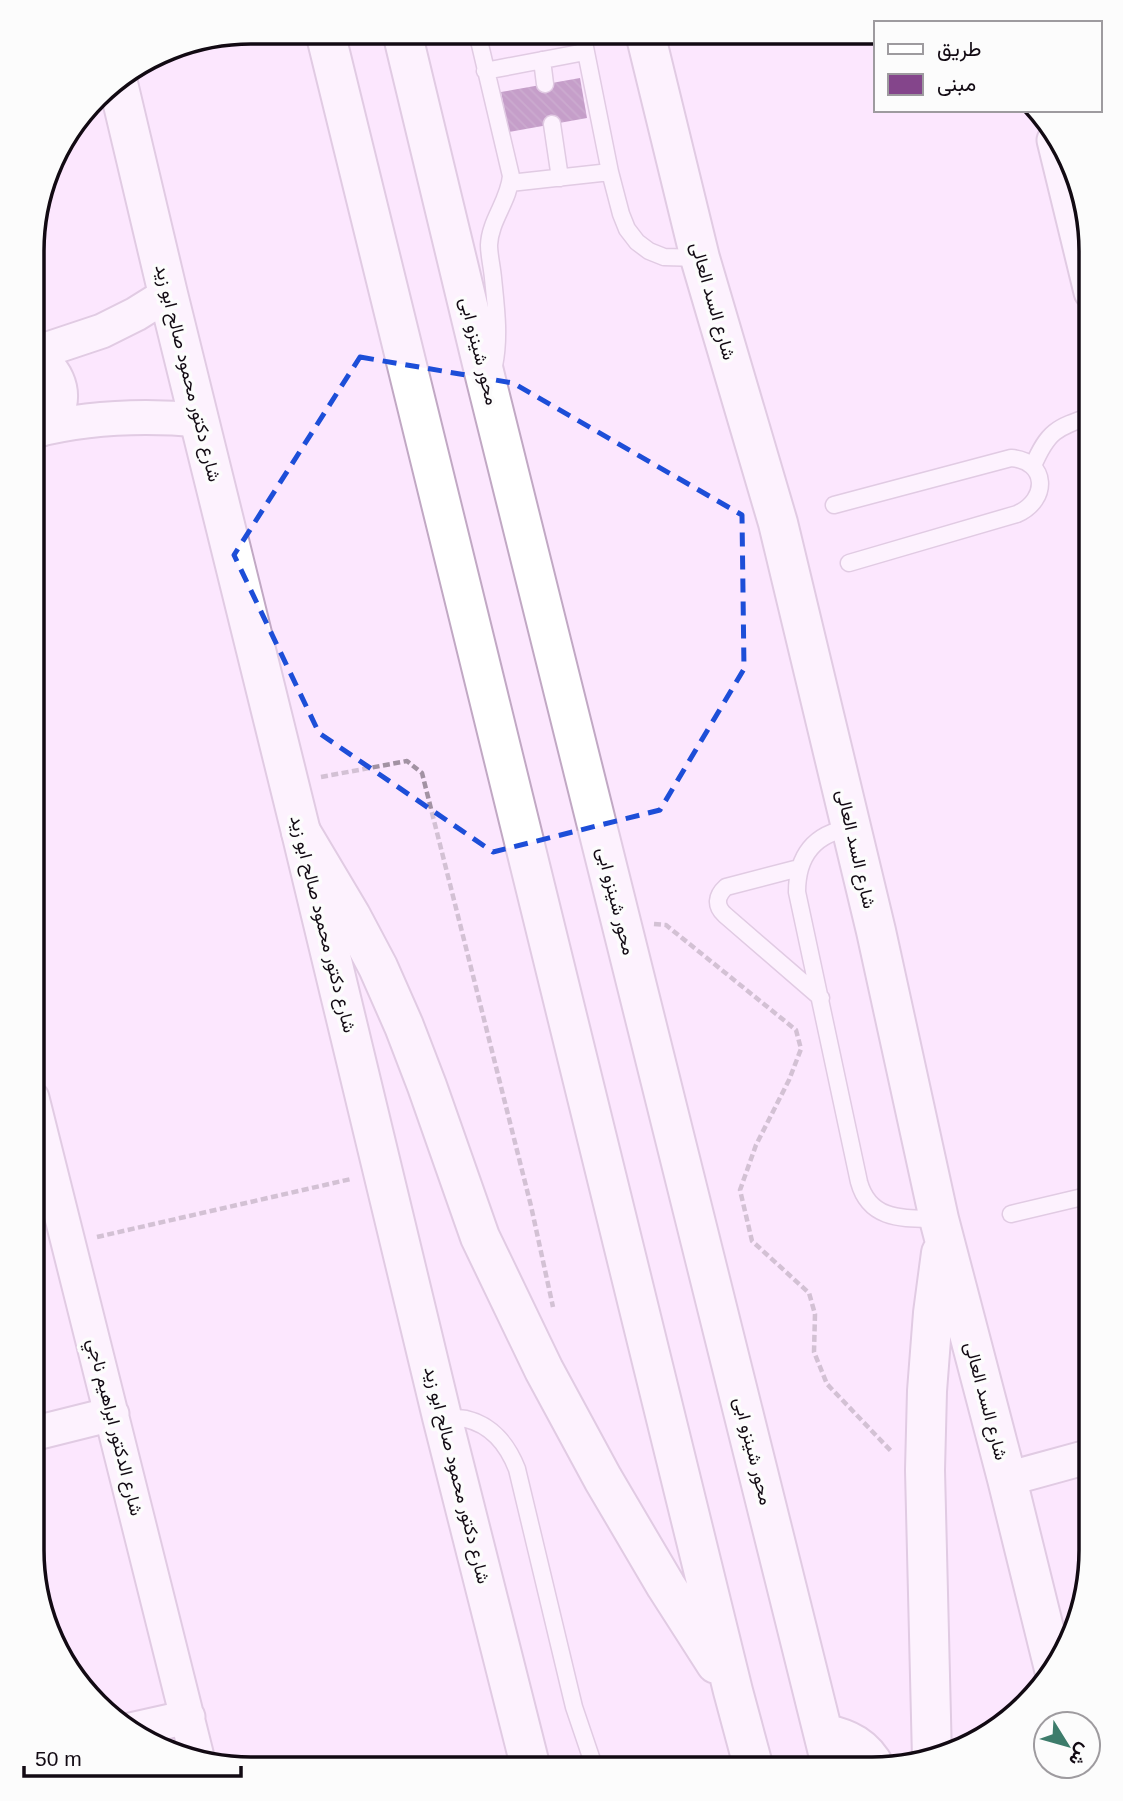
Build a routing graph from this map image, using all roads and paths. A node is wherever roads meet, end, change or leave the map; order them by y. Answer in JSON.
{"nodes":[{"id":1,"x":328,"y":44,"type":"edge"},
{"id":2,"x":405,"y":44,"type":"edge"},
{"id":3,"x":479,"y":44,"type":"edge"},
{"id":4,"x":584,"y":44,"type":"edge"},
{"id":5,"x":648,"y":44,"type":"edge"},
{"id":6,"x":585,"y":52,"type":"junction"},
{"id":7,"x":542,"y":60,"type":"junction"},
{"id":8,"x":485,"y":71,"type":"junction"},
{"id":9,"x":545,"y":84,"type":"dead end"},
{"id":10,"x":120,"y":91,"type":"edge"},
{"id":11,"x":552,"y":124,"type":"dead end"},
{"id":12,"x":1063,"y":171,"type":"edge"},
{"id":13,"x":610,"y":172,"type":"junction"},
{"id":14,"x":560,"y":178,"type":"junction"},
{"id":15,"x":510,"y":183,"type":"junction"},
{"id":16,"x":1079,"y":238,"type":"edge"},
{"id":17,"x":700,"y":258,"type":"junction"},
{"id":18,"x":168,"y":294,"type":"junction"},
{"id":19,"x":44,"y":352,"type":"edge"},
{"id":20,"x":44,"y":363,"type":"edge"},
{"id":21,"x":486,"y":380,"type":"junction"},
{"id":22,"x":200,"y":420,"type":"junction"},
{"id":23,"x":1079,"y":420,"type":"edge"},
{"id":24,"x":44,"y":425,"type":"edge"},
{"id":25,"x":44,"y":429,"type":"edge"},
{"id":26,"x":1033,"y":466,"type":"junction"},
{"id":27,"x":834,"y":505,"type":"dead end"},
{"id":28,"x":849,"y":563,"type":"dead end"},
{"id":29,"x":289,"y":783,"type":"junction"},
{"id":30,"x":852,"y":828,"type":"junction"},
{"id":31,"x":302,"y":832,"type":"junction"},
{"id":32,"x":799,"y":868,"type":"junction"},
{"id":33,"x":621,"y":922,"type":"junction"},
{"id":34,"x":821,"y":998,"type":"junction"},
{"id":35,"x":44,"y":1157,"type":"edge"},
{"id":36,"x":383,"y":1172,"type":"junction"},
{"id":37,"x":1079,"y":1198,"type":"edge"},
{"id":38,"x":1011,"y":1214,"type":"dead end"},
{"id":39,"x":941,"y":1227,"type":"junction"},
{"id":40,"x":69,"y":1243,"type":"junction"},
{"id":41,"x":554,"y":1314,"type":"dead end"},
{"id":42,"x":113,"y":1414,"type":"junction"},
{"id":43,"x":442,"y":1418,"type":"junction"},
{"id":44,"x":44,"y":1431,"type":"edge"},
{"id":45,"x":1079,"y":1459,"type":"edge"},
{"id":46,"x":1007,"y":1479,"type":"junction"},
{"id":47,"x":926,"y":1485,"type":"junction"},
{"id":48,"x":1050,"y":1654,"type":"edge"},
{"id":49,"x":733,"y":1690,"type":"junction"},
{"id":50,"x":188,"y":1717,"type":"junction"},
{"id":51,"x":143,"y":1727,"type":"edge"},
{"id":52,"x":932,"y":1748,"type":"edge"},
{"id":53,"x":195,"y":1749,"type":"edge"},
{"id":54,"x":828,"y":1752,"type":"edge"},
{"id":55,"x":528,"y":1757,"type":"edge"},
{"id":56,"x":591,"y":1757,"type":"edge"},
{"id":57,"x":751,"y":1757,"type":"edge"},
{"id":58,"x":869,"y":1757,"type":"edge"}],
"edges":[{"from":1,"to":49,"type":"main road"},
{"from":2,"to":21,"type":"main road","name":"محور شينزو ابى"},
{"from":3,"to":8,"type":"lane"},
{"from":4,"to":6,"type":"lane"},
{"from":5,"to":17,"type":"main road","name":"شارع السد العالى"},
{"from":6,"to":7,"type":"lane"},
{"from":6,"to":13,"type":"lane"},
{"from":7,"to":8,"type":"lane"},
{"from":7,"to":9,"type":"lane"},
{"from":8,"to":15,"type":"lane"},
{"from":10,"to":18,"type":"main road","name":"شارع دكتور محمود صالح ابو زيد"},
{"from":11,"to":14,"type":"lane"},
{"from":12,"to":16,"type":"street"},
{"from":13,"to":14,"type":"lane"},
{"from":13,"to":17,"type":"lane"},
{"from":14,"to":15,"type":"lane"},
{"from":15,"to":21,"type":"lane"},
{"from":17,"to":30,"type":"main road","name":"شارع السد العالى"},
{"from":18,"to":19,"type":"street"},
{"from":18,"to":22,"type":"main road","name":"شارع دكتور محمود صالح ابو زيد"},
{"from":20,"to":24,"type":"street"},
{"from":21,"to":33,"type":"main road","name":"محور شينزو ابى"},
{"from":22,"to":25,"type":"street"},
{"from":22,"to":29,"type":"main road","name":"شارع دكتور محمود صالح ابو زيد"},
{"from":23,"to":26,"type":"lane"},
{"from":26,"to":27,"type":"lane"},
{"from":26,"to":28,"type":"lane"},
{"from":29,"to":31,"type":"main road","name":"شارع دكتور محمود صالح ابو زيد"},
{"from":29,"to":41,"type":"path"},
{"from":30,"to":32,"type":"lane"},
{"from":30,"to":39,"type":"main road","name":"شارع السد العالى"},
{"from":31,"to":36,"type":"main road","name":"شارع دكتور محمود صالح ابو زيد"},
{"from":31,"to":49,"type":"main road"},
{"from":32,"to":34,"type":"lane"},
{"from":32,"to":34,"type":"lane"},
{"from":33,"to":47,"type":"path"},
{"from":33,"to":54,"type":"main road","name":"محور شينزو ابى"},
{"from":34,"to":39,"type":"lane"},
{"from":35,"to":40,"type":"street","name":"شارع الدكتور ابراهيم ناجي"},
{"from":36,"to":40,"type":"path"},
{"from":36,"to":43,"type":"main road","name":"شارع دكتور محمود صالح ابو زيد"},
{"from":37,"to":38,"type":"lane"},
{"from":39,"to":46,"type":"main road","name":"شارع السد العالى"},
{"from":39,"to":47,"type":"main road"},
{"from":40,"to":42,"type":"street","name":"شارع الدكتور ابراهيم ناجي"},
{"from":42,"to":44,"type":"street"},
{"from":42,"to":50,"type":"street","name":"شارع الدكتور ابراهيم ناجي"},
{"from":43,"to":55,"type":"main road","name":"شارع دكتور محمود صالح ابو زيد"},
{"from":43,"to":56,"type":"lane"},
{"from":45,"to":46,"type":"street"},
{"from":46,"to":48,"type":"main road","name":"شارع السد العالى"},
{"from":47,"to":52,"type":"main road"},
{"from":49,"to":57,"type":"main road"},
{"from":50,"to":51,"type":"street"},
{"from":50,"to":53,"type":"street","name":"شارع الدكتور ابراهيم ناجي"},
{"from":54,"to":58,"type":"main road"}]}
